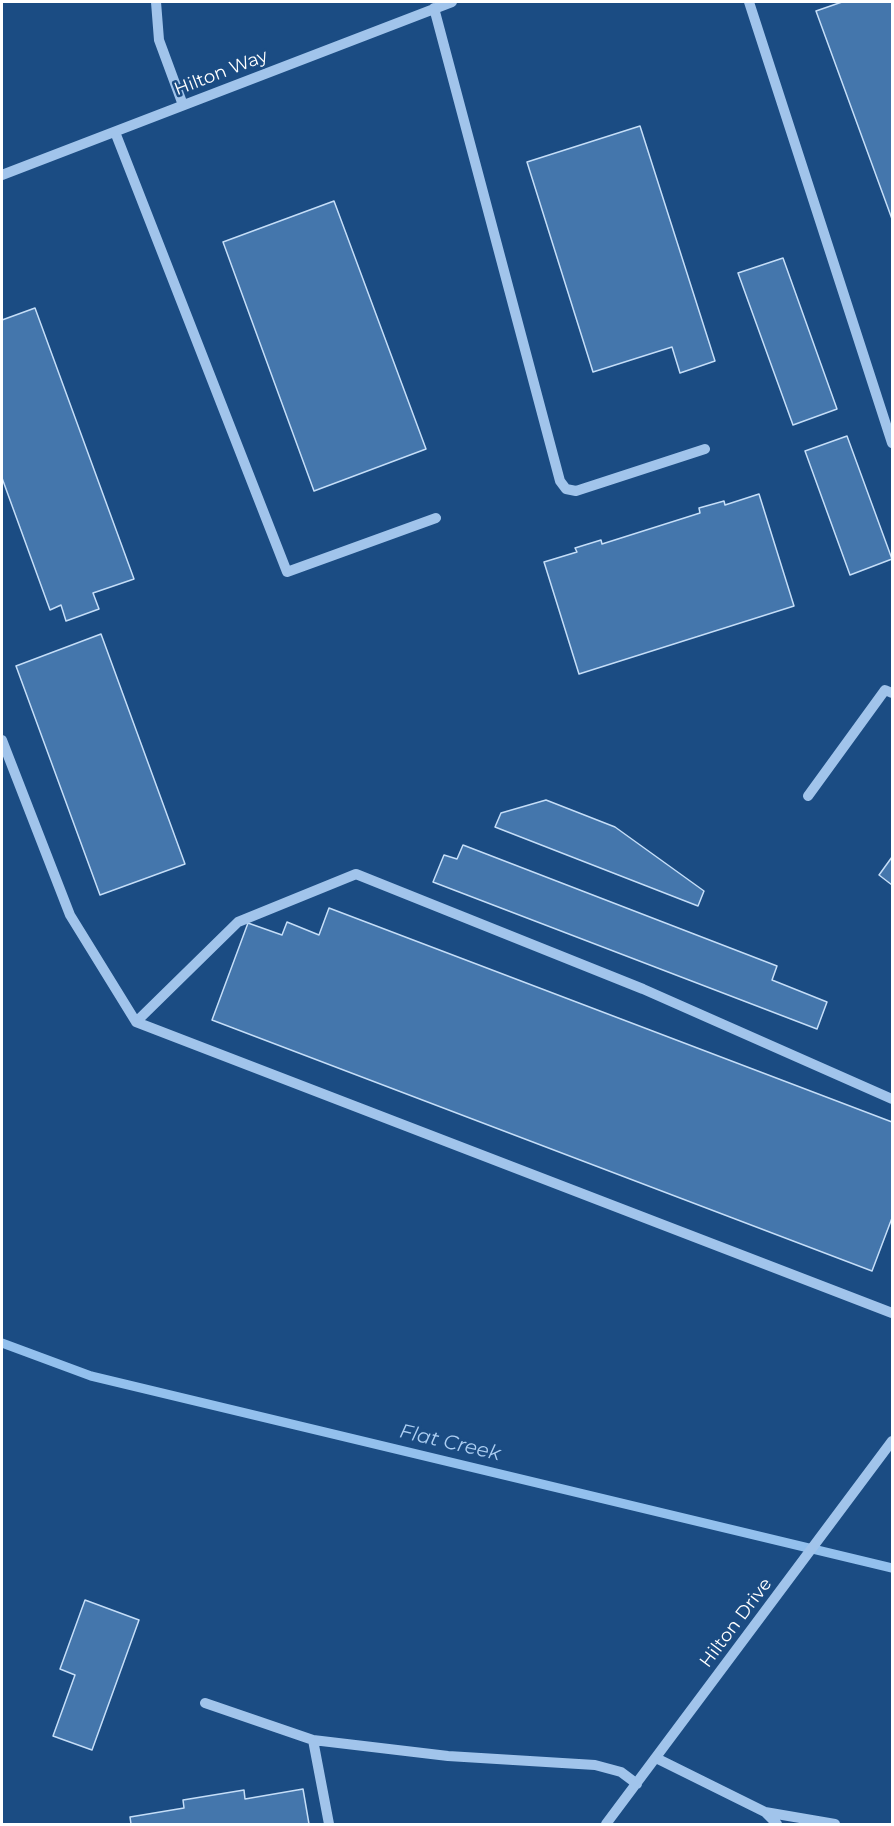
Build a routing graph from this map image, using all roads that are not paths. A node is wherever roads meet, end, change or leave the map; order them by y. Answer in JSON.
{"nodes":[{"id":1,"x":156,"y":2,"type":"edge"},
{"id":2,"x":452,"y":2,"type":"edge"},
{"id":3,"x":749,"y":2,"type":"edge"},
{"id":4,"x":434,"y":8,"type":"junction"},
{"id":5,"x":183,"y":105,"type":"junction"},
{"id":6,"x":114,"y":132,"type":"junction"},
{"id":7,"x":2,"y":175,"type":"edge"},
{"id":8,"x":892,"y":443,"type":"edge"},
{"id":9,"x":705,"y":448,"type":"dead end"},
{"id":10,"x":436,"y":518,"type":"dead end"},
{"id":11,"x":892,"y":693,"type":"edge"},
{"id":12,"x":2,"y":740,"type":"edge"},
{"id":13,"x":808,"y":796,"type":"dead end"},
{"id":14,"x":136,"y":1022,"type":"junction"},
{"id":15,"x":892,"y":1100,"type":"edge"},
{"id":16,"x":892,"y":1313,"type":"edge"},
{"id":17,"x":892,"y":1441,"type":"edge"},
{"id":18,"x":205,"y":1703,"type":"dead end"},
{"id":19,"x":314,"y":1740,"type":"junction"},
{"id":20,"x":656,"y":1758,"type":"junction"},
{"id":21,"x":637,"y":1784,"type":"junction"},
{"id":22,"x":765,"y":1812,"type":"junction"},
{"id":23,"x":329,"y":1824,"type":"edge"},
{"id":24,"x":606,"y":1824,"type":"edge"},
{"id":25,"x":777,"y":1824,"type":"edge"},
{"id":26,"x":835,"y":1824,"type":"edge"}],
"edges":[{"from":1,"to":5,"type":"street"},
{"from":2,"to":4,"type":"street","name":"Hilton Way"},
{"from":3,"to":8,"type":"street"},
{"from":4,"to":5,"type":"street","name":"Hilton Way"},
{"from":4,"to":9,"type":"street"},
{"from":5,"to":6,"type":"street","name":"Hilton Way"},
{"from":6,"to":7,"type":"street","name":"Hilton Way"},
{"from":6,"to":10,"type":"street"},
{"from":11,"to":13,"type":"street"},
{"from":12,"to":14,"type":"street"},
{"from":14,"to":15,"type":"street"},
{"from":14,"to":16,"type":"street"},
{"from":17,"to":20,"type":"street","name":"Hilton Drive"},
{"from":18,"to":19,"type":"street"},
{"from":19,"to":21,"type":"street"},
{"from":19,"to":23,"type":"street"},
{"from":20,"to":21,"type":"street","name":"Hilton Drive"},
{"from":20,"to":22,"type":"street"},
{"from":21,"to":24,"type":"street","name":"Hilton Drive"},
{"from":22,"to":25,"type":"street"},
{"from":22,"to":26,"type":"street"}]}
